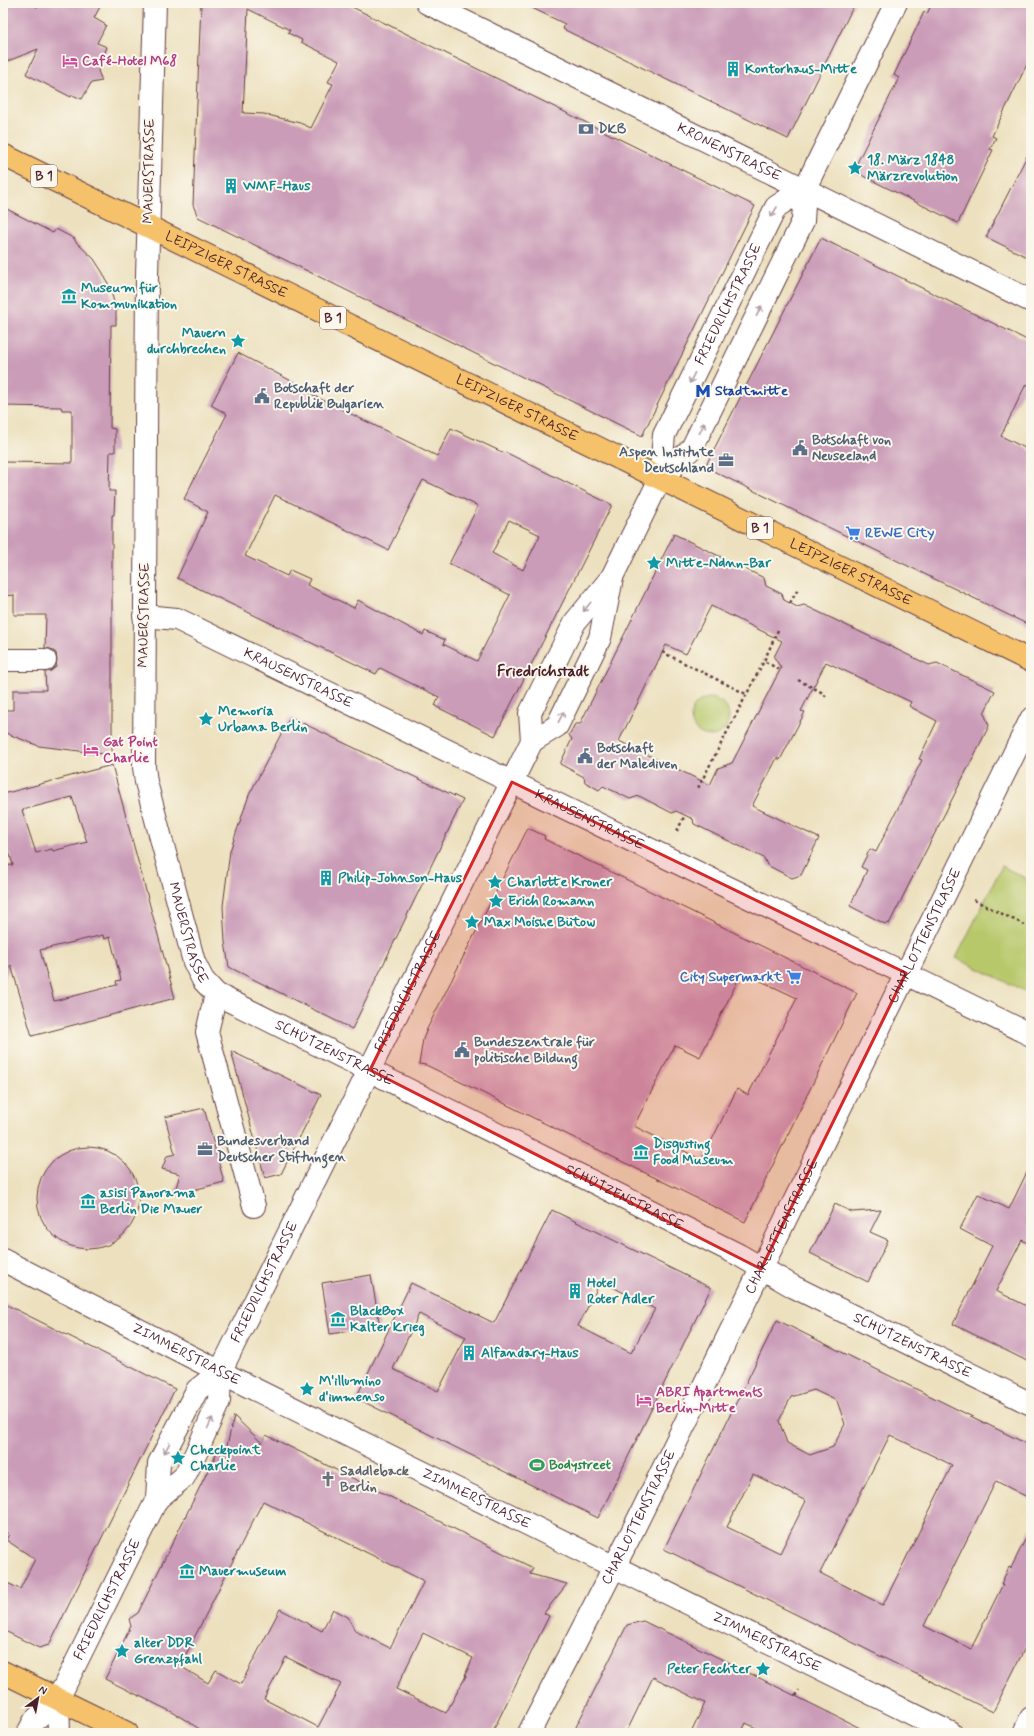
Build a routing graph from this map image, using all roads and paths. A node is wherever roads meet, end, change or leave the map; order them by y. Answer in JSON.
{"nodes":[{"id":1,"x":38,"y":3,"type":"edge"},
{"id":2,"x":155,"y":3,"type":"edge"},
{"id":3,"x":427,"y":3,"type":"edge"},
{"id":4,"x":896,"y":3,"type":"edge"},
{"id":5,"x":36,"y":7,"type":"dead end"},
{"id":6,"x":3,"y":155,"type":"edge"},
{"id":7,"x":804,"y":188,"type":"junction"},
{"id":8,"x":148,"y":227,"type":"junction"},
{"id":9,"x":1031,"y":301,"type":"edge"},
{"id":10,"x":660,"y":479,"type":"junction"},
{"id":11,"x":612,"y":577,"type":"junction"},
{"id":12,"x":798,"y":589,"type":"dead end"},
{"id":13,"x":790,"y":604,"type":"dead end"},
{"id":14,"x":144,"y":616,"type":"junction"},
{"id":15,"x":778,"y":630,"type":"dead end"},
{"id":16,"x":662,"y":652,"type":"dead end"},
{"id":17,"x":3,"y":660,"type":"edge"},
{"id":18,"x":45,"y":660,"type":"dead end"},
{"id":19,"x":764,"y":661,"type":"junction"},
{"id":20,"x":1031,"y":661,"type":"edge"},
{"id":21,"x":780,"y":670,"type":"dead end"},
{"id":22,"x":798,"y":680,"type":"dead end"},
{"id":23,"x":746,"y":694,"type":"junction"},
{"id":24,"x":827,"y":698,"type":"dead end"},
{"id":25,"x":1031,"y":719,"type":"edge"},
{"id":26,"x":532,"y":741,"type":"junction"},
{"id":27,"x":512,"y":782,"type":"junction"},
{"id":28,"x":698,"y":788,"type":"dead end"},
{"id":29,"x":684,"y":815,"type":"dead end"},
{"id":30,"x":677,"y":831,"type":"dead end"},
{"id":31,"x":974,"y":900,"type":"dead end"},
{"id":32,"x":1031,"y":928,"type":"edge"},
{"id":33,"x":906,"y":973,"type":"junction"},
{"id":34,"x":216,"y":994,"type":"junction"},
{"id":35,"x":1031,"y":1035,"type":"edge"},
{"id":36,"x":370,"y":1070,"type":"junction"},
{"id":37,"x":254,"y":1206,"type":"dead end"},
{"id":38,"x":3,"y":1260,"type":"edge"},
{"id":39,"x":761,"y":1269,"type":"junction"},
{"id":40,"x":220,"y":1372,"type":"junction"},
{"id":41,"x":1031,"y":1404,"type":"edge"},
{"id":42,"x":157,"y":1499,"type":"junction"},
{"id":43,"x":614,"y":1566,"type":"junction"},
{"id":44,"x":3,"y":1672,"type":"edge"},
{"id":45,"x":799,"y":1690,"type":"dead end"},
{"id":46,"x":796,"y":1696,"type":"dead end"},
{"id":47,"x":58,"y":1699,"type":"junction"},
{"id":48,"x":1031,"y":1718,"type":"edge"},
{"id":49,"x":28,"y":1733,"type":"edge"},
{"id":50,"x":59,"y":1733,"type":"edge"},
{"id":51,"x":127,"y":1733,"type":"edge"},
{"id":52,"x":529,"y":1733,"type":"edge"},
{"id":53,"x":951,"y":1733,"type":"edge"},
{"id":54,"x":1024,"y":1733,"type":"edge"}],
"edges":[{"from":1,"to":5,"type":"path"},
{"from":2,"to":8,"type":"street","name":"MAUERSTRASSE"},
{"from":3,"to":7,"type":"street","name":"KRONENSTRASSE"},
{"from":4,"to":7,"type":"street","name":"FRIEDRICHSTRASSE"},
{"from":6,"to":8,"type":"main road","name":"LEIPZIGER STRASSE","number":"B 1"},
{"from":7,"to":9,"type":"street","name":"KRONENSTRASSE"},
{"from":10,"to":7,"type":"street","name":"FRIEDRICHSTRASSE","one_way":true},
{"from":7,"to":10,"type":"street","name":"FRIEDRICHSTRASSE","one_way":true},
{"from":8,"to":10,"type":"main road","name":"LEIPZIGER STRASSE","number":"B 1"},
{"from":8,"to":14,"type":"street","name":"MAUERSTRASSE"},
{"from":10,"to":11,"type":"street","name":"FRIEDRICHSTRASSE"},
{"from":10,"to":20,"type":"main road","name":"LEIPZIGER STRASSE","number":"B 1"},
{"from":11,"to":26,"type":"street","name":"FRIEDRICHSTRASSE","one_way":true},
{"from":26,"to":11,"type":"street","name":"FRIEDRICHSTRASSE","one_way":true},
{"from":12,"to":13,"type":"path"},
{"from":14,"to":27,"type":"street","name":"KRAUSENSTRASSE"},
{"from":14,"to":34,"type":"street","name":"MAUERSTRASSE"},
{"from":15,"to":19,"type":"path"},
{"from":16,"to":23,"type":"path"},
{"from":17,"to":18,"type":"street"},
{"from":19,"to":21,"type":"path"},
{"from":19,"to":23,"type":"path"},
{"from":22,"to":24,"type":"path"},
{"from":23,"to":28,"type":"path"},
{"from":25,"to":33,"type":"street","name":"CHARLOTTENSTRASSE"},
{"from":26,"to":27,"type":"street","name":"FRIEDRICHSTRASSE"},
{"from":27,"to":33,"type":"street","name":"KRAUSENSTRASSE"},
{"from":27,"to":36,"type":"street","name":"FRIEDRICHSTRASSE"},
{"from":29,"to":30,"type":"path"},
{"from":31,"to":32,"type":"path"},
{"from":33,"to":35,"type":"street","name":"KRAUSENSTRASSE"},
{"from":33,"to":39,"type":"street","name":"CHARLOTTENSTRASSE"},
{"from":34,"to":36,"type":"street","name":"SCHÜTZENSTRASSE"},
{"from":34,"to":37,"type":"street","name":"MAUERSTRASSE"},
{"from":36,"to":39,"type":"street","name":"SCHÜTZENSTRASSE"},
{"from":36,"to":40,"type":"street","name":"FRIEDRICHSTRASSE"},
{"from":38,"to":40,"type":"street","name":"ZIMMERSTRASSE"},
{"from":39,"to":41,"type":"street","name":"SCHÜTZENSTRASSE"},
{"from":39,"to":43,"type":"street","name":"CHARLOTTENSTRASSE"},
{"from":40,"to":42,"type":"street","name":"FRIEDRICHSTRASSE","one_way":true},
{"from":42,"to":40,"type":"street","name":"FRIEDRICHSTRASSE","one_way":true},
{"from":40,"to":43,"type":"street","name":"ZIMMERSTRASSE"},
{"from":42,"to":47,"type":"street","name":"FRIEDRICHSTRASSE"},
{"from":43,"to":52,"type":"street","name":"CHARLOTTENSTRASSE"},
{"from":43,"to":53,"type":"street","name":"ZIMMERSTRASSE"},
{"from":44,"to":47,"type":"main road"},
{"from":45,"to":46,"type":"path"},
{"from":47,"to":49,"type":"street","name":"FRIEDRICHSTRASSE"},
{"from":47,"to":50,"type":"street","name":"FRIEDRICHSTRASSE"},
{"from":47,"to":51,"type":"main road"},
{"from":48,"to":54,"type":"street"}]}
